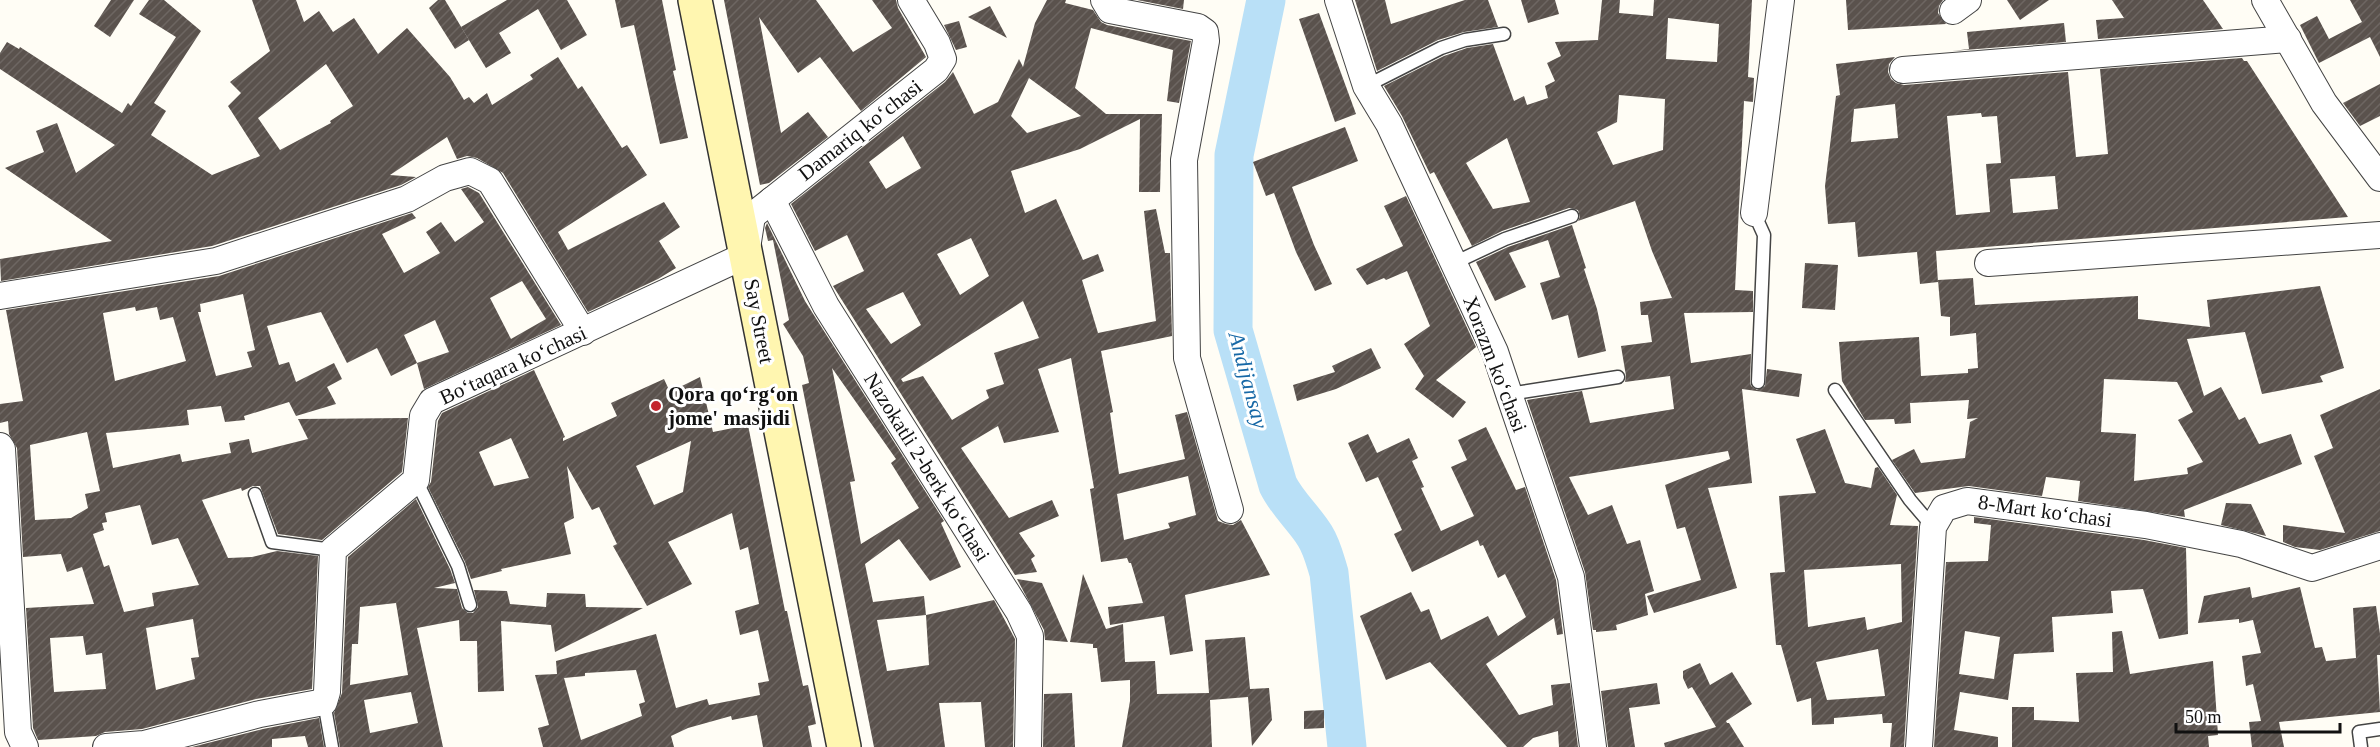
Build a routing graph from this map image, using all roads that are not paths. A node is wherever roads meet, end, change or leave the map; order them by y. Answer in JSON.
{"nodes":[{"id":1,"x":695,"y":0,"type":"edge"},
{"id":2,"x":911,"y":0,"type":"edge"},
{"id":3,"x":1104,"y":0,"type":"edge"},
{"id":4,"x":1338,"y":0,"type":"edge"},
{"id":5,"x":1781,"y":0,"type":"edge"},
{"id":6,"x":2265,"y":0,"type":"edge"},
{"id":7,"x":1504,"y":34,"type":"dead end"},
{"id":8,"x":2288,"y":39,"type":"junction"},
{"id":9,"x":1903,"y":70,"type":"dead end"},
{"id":10,"x":1366,"y":86,"type":"junction"},
{"id":11,"x":2380,"y":178,"type":"edge"},
{"id":12,"x":772,"y":201,"type":"junction"},
{"id":13,"x":1754,"y":213,"type":"joint"},
{"id":14,"x":1572,"y":216,"type":"dead end"},
{"id":15,"x":2380,"y":235,"type":"edge"},
{"id":16,"x":746,"y":255,"type":"junction"},
{"id":17,"x":1454,"y":263,"type":"junction"},
{"id":18,"x":1988,"y":263,"type":"dead end"},
{"id":19,"x":0,"y":296,"type":"edge"},
{"id":20,"x":583,"y":332,"type":"junction"},
{"id":21,"x":1618,"y":377,"type":"dead end"},
{"id":22,"x":1758,"y":382,"type":"dead end"},
{"id":23,"x":1835,"y":390,"type":"dead end"},
{"id":24,"x":1509,"y":394,"type":"junction"},
{"id":25,"x":0,"y":446,"type":"edge"},
{"id":26,"x":416,"y":480,"type":"junction"},
{"id":27,"x":255,"y":494,"type":"dead end"},
{"id":28,"x":1230,"y":510,"type":"dead end"},
{"id":29,"x":1932,"y":527,"type":"junction"},
{"id":30,"x":2380,"y":546,"type":"edge"},
{"id":31,"x":333,"y":550,"type":"junction"},
{"id":32,"x":470,"y":605,"type":"dead end"},
{"id":33,"x":6,"y":633,"type":"edge"},
{"id":34,"x":324,"y":702,"type":"junction"},
{"id":35,"x":2380,"y":729,"type":"edge"},
{"id":36,"x":26,"y":747,"type":"edge"},
{"id":37,"x":106,"y":747,"type":"edge"},
{"id":38,"x":332,"y":747,"type":"edge"},
{"id":39,"x":844,"y":747,"type":"edge"},
{"id":40,"x":1028,"y":747,"type":"edge"},
{"id":41,"x":1593,"y":747,"type":"edge"},
{"id":42,"x":1919,"y":747,"type":"edge"},
{"id":43,"x":2361,"y":747,"type":"edge"}],
"edges":[{"from":1,"to":16,"type":"main road","name":"Say Street"},
{"from":2,"to":12,"type":"street","name":"Damariq koʻchasi"},
{"from":3,"to":28,"type":"street"},
{"from":4,"to":10,"type":"street","name":"Xorazm koʻchasi"},
{"from":5,"to":13,"type":"street"},
{"from":6,"to":8,"type":"street"},
{"from":7,"to":10,"type":"lane"},
{"from":8,"to":9,"type":"street"},
{"from":8,"to":11,"type":"street"},
{"from":10,"to":17,"type":"street","name":"Xorazm koʻchasi"},
{"from":12,"to":16,"type":"street","name":"Damariq koʻchasi"},
{"from":12,"to":40,"type":"street","name":"Nazokatli 2-berk koʻchasi"},
{"from":13,"to":22,"type":"lane"},
{"from":14,"to":17,"type":"lane"},
{"from":15,"to":18,"type":"street"},
{"from":16,"to":20,"type":"street","name":"Boʻtaqara koʻchasi"},
{"from":16,"to":39,"type":"main road","name":"Say Street"},
{"from":17,"to":24,"type":"street","name":"Xorazm koʻchasi"},
{"from":19,"to":20,"type":"street"},
{"from":20,"to":26,"type":"street","name":"Boʻtaqara koʻchasi"},
{"from":21,"to":24,"type":"lane"},
{"from":23,"to":29,"type":"lane"},
{"from":24,"to":41,"type":"street","name":"Xorazm koʻchasi"},
{"from":25,"to":33,"type":"street"},
{"from":26,"to":31,"type":"street"},
{"from":26,"to":32,"type":"lane"},
{"from":27,"to":31,"type":"lane"},
{"from":29,"to":30,"type":"street","name":"8-Mart koʻchasi"},
{"from":29,"to":42,"type":"street"},
{"from":31,"to":34,"type":"street"},
{"from":33,"to":36,"type":"street"},
{"from":34,"to":37,"type":"street"},
{"from":34,"to":38,"type":"lane"},
{"from":35,"to":43,"type":"lane"}]}
